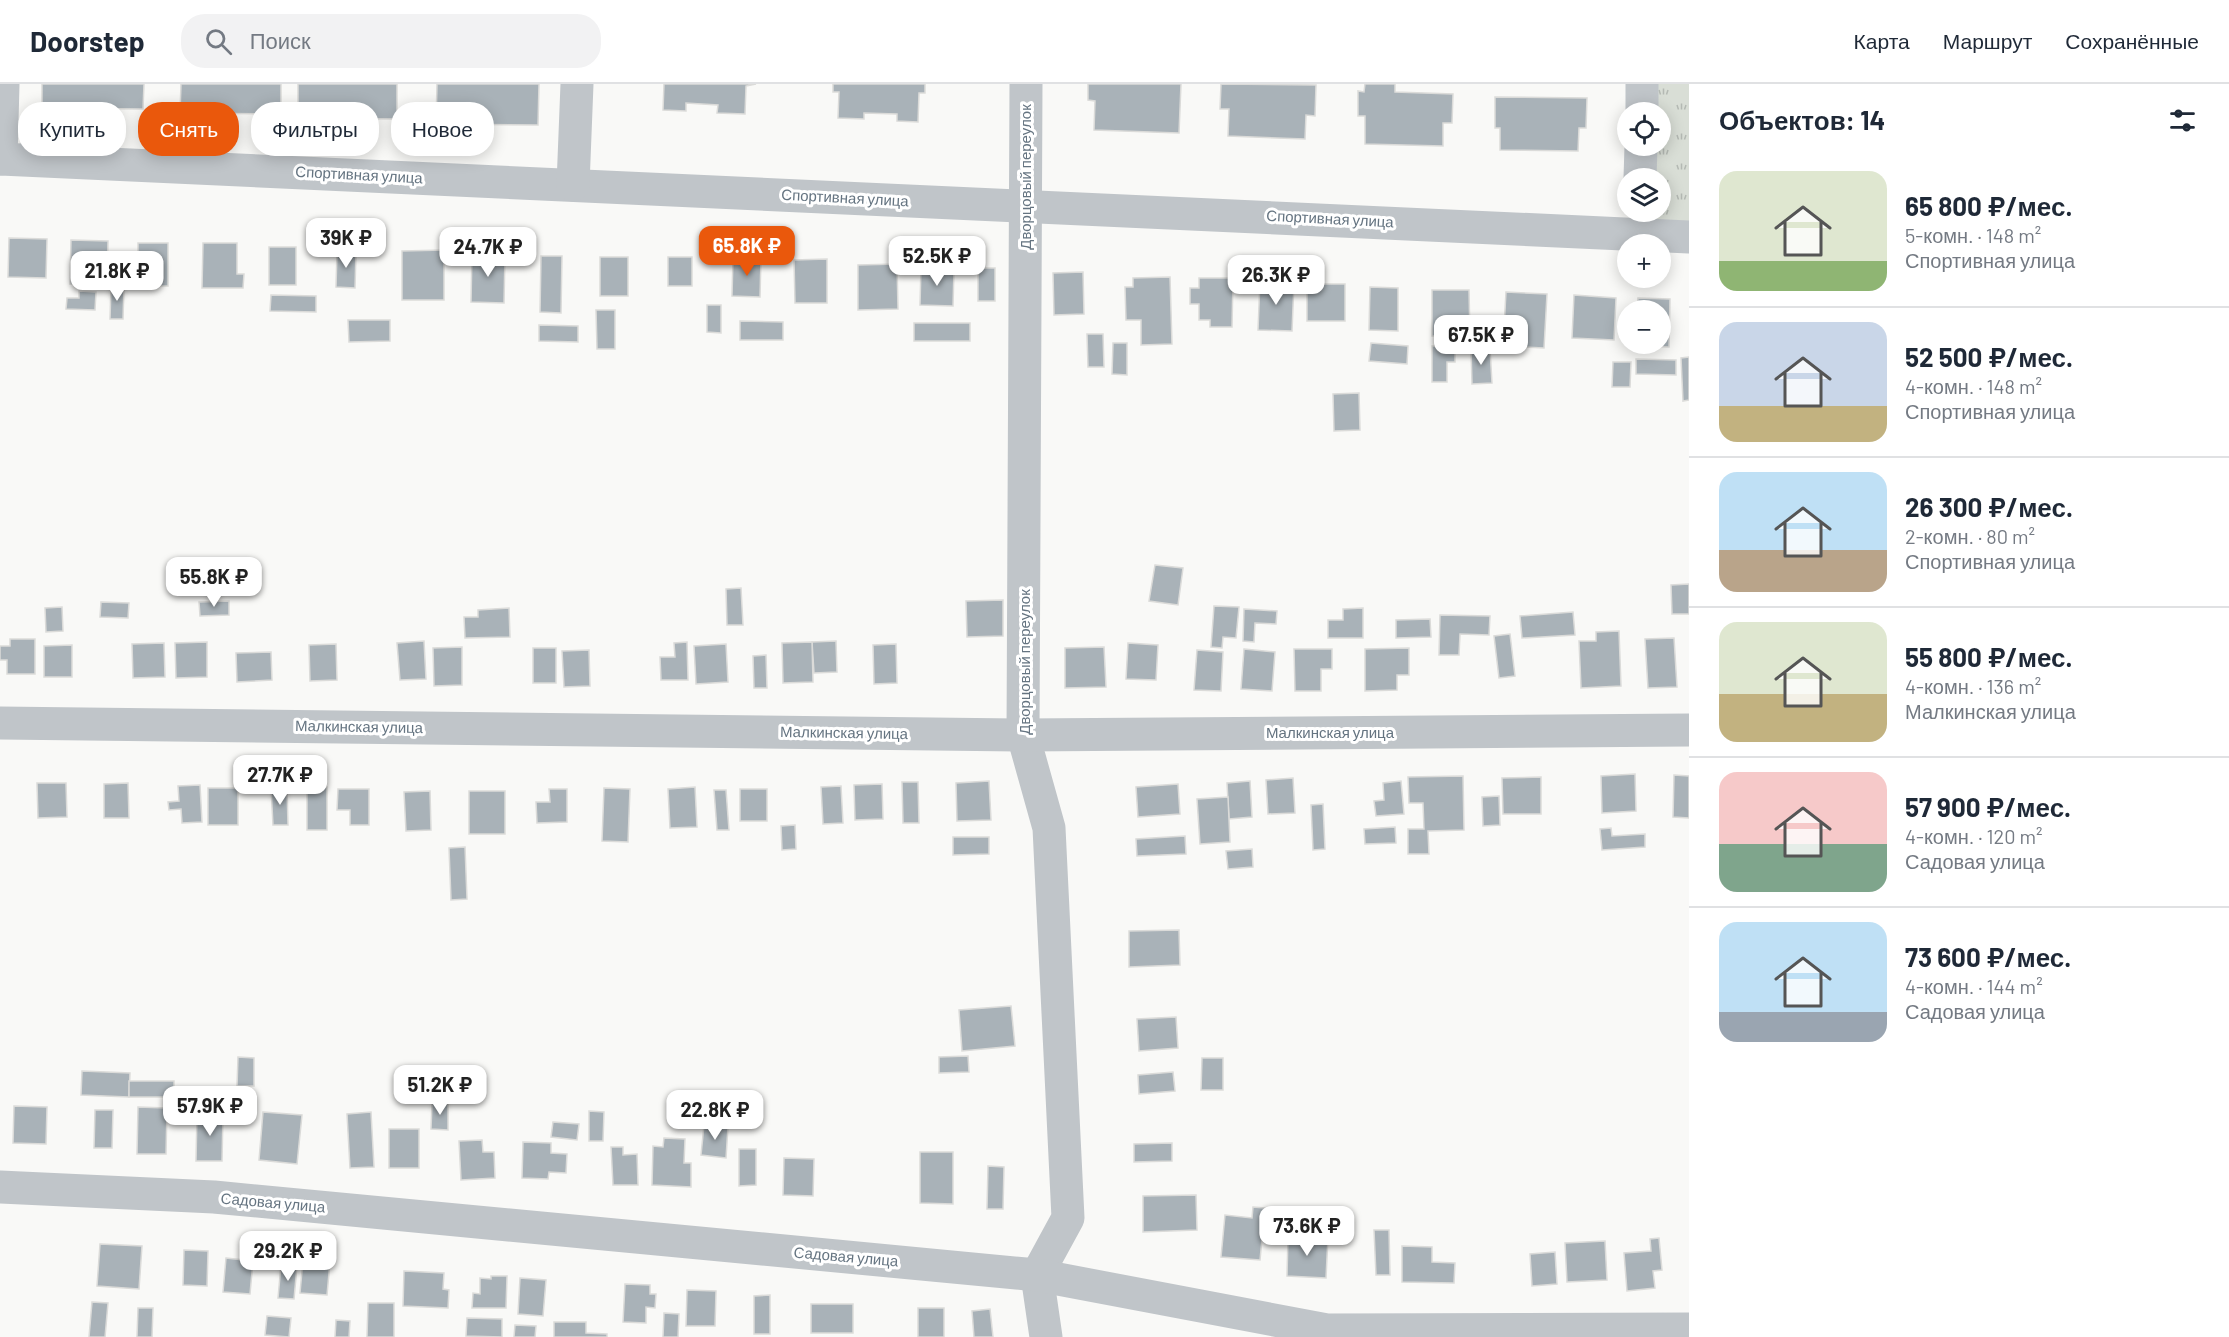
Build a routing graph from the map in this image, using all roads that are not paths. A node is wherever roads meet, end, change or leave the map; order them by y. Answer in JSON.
{"nodes":[{"id":1,"x":3,"y":84,"type":"edge"},
{"id":2,"x":577,"y":84,"type":"edge"},
{"id":3,"x":1026,"y":84,"type":"edge"},
{"id":4,"x":1642,"y":84,"type":"edge"},
{"id":5,"x":1641,"y":102,"type":"edge"},
{"id":6,"x":1,"y":159,"type":"edge"},
{"id":7,"x":573,"y":185,"type":"junction"},
{"id":8,"x":1026,"y":206,"type":"junction"},
{"id":9,"x":1617,"y":221,"type":"edge"},
{"id":10,"x":1639,"y":222,"type":"edge"},
{"id":11,"x":1689,"y":237,"type":"edge"},
{"id":12,"x":0,"y":723,"type":"edge"},
{"id":13,"x":1689,"y":730,"type":"edge"},
{"id":14,"x":1023,"y":735,"type":"junction"},
{"id":15,"x":0,"y":1187,"type":"edge"},
{"id":16,"x":1037,"y":1275,"type":"junction"},
{"id":17,"x":1689,"y":1329,"type":"edge"},
{"id":18,"x":1046,"y":1337,"type":"edge"}],
"edges":[{"from":1,"to":6,"type":"street"},
{"from":2,"to":7,"type":"street"},
{"from":3,"to":8,"type":"street","name":"Дворцовый переулок"},
{"from":4,"to":5,"type":"street"},
{"from":6,"to":7,"type":"street","name":"Спортивная улица"},
{"from":7,"to":8,"type":"street","name":"Спортивная улица"},
{"from":8,"to":9,"type":"street","name":"Спортивная улица"},
{"from":8,"to":14,"type":"street","name":"Дворцовый переулок"},
{"from":10,"to":11,"type":"street","name":"Спортивная улица"},
{"from":12,"to":14,"type":"street","name":"Малкинская улица"},
{"from":13,"to":14,"type":"street","name":"Малкинская улица"},
{"from":14,"to":16,"type":"street","name":"Дворцовый переулок"},
{"from":15,"to":16,"type":"street","name":"Садовая улица"},
{"from":16,"to":17,"type":"street","name":"Садовая улица"},
{"from":16,"to":18,"type":"street"}]}
